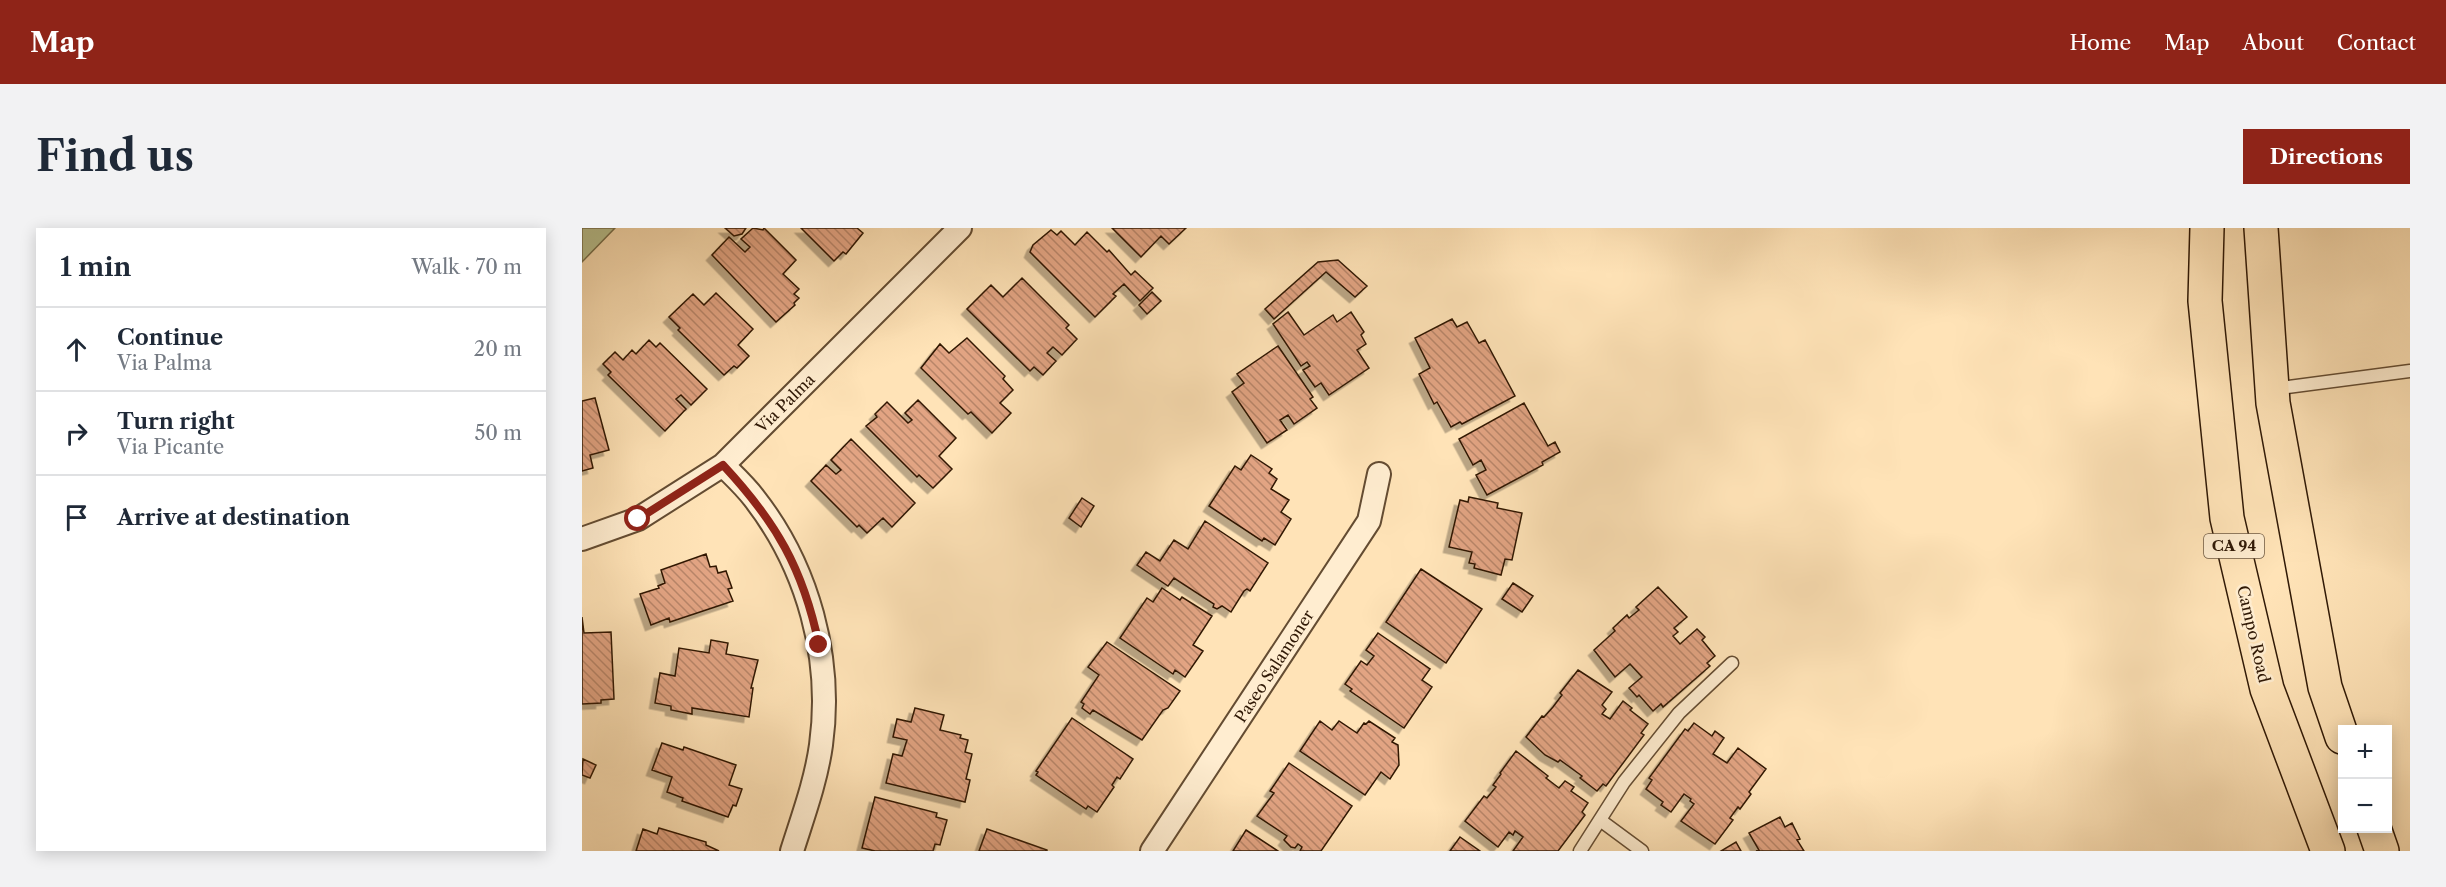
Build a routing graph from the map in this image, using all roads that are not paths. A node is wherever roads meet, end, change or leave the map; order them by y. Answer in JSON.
{"nodes":[{"id":1,"x":960,"y":228,"type":"edge"},
{"id":2,"x":2207,"y":228,"type":"edge"},
{"id":3,"x":2261,"y":228,"type":"edge"},
{"id":4,"x":2410,"y":371,"type":"edge"},
{"id":5,"x":2272,"y":389,"type":"junction"},
{"id":6,"x":723,"y":465,"type":"junction"},
{"id":7,"x":1379,"y":474,"type":"dead end"},
{"id":8,"x":582,"y":539,"type":"edge"},
{"id":9,"x":1732,"y":663,"type":"dead end"},
{"id":10,"x":2339,"y":725,"type":"edge"},
{"id":11,"x":1600,"y":820,"type":"junction"},
{"id":12,"x":2376,"y":833,"type":"edge"},
{"id":13,"x":792,"y":851,"type":"edge"},
{"id":14,"x":1152,"y":851,"type":"edge"},
{"id":15,"x":1580,"y":851,"type":"edge"},
{"id":16,"x":1642,"y":851,"type":"edge"},
{"id":17,"x":2328,"y":851,"type":"edge"},
{"id":18,"x":2382,"y":851,"type":"edge"}],
"edges":[{"from":1,"to":6,"type":"street","name":"Via Palma"},
{"from":2,"to":17,"type":"highway","name":"Campo Road","number":"CA 94"},
{"from":3,"to":5,"type":"highway"},
{"from":4,"to":5,"type":"lane"},
{"from":5,"to":10,"type":"highway"},
{"from":6,"to":8,"type":"street","name":"Via Palma"},
{"from":6,"to":13,"type":"street"},
{"from":7,"to":14,"type":"street","name":"Paseo Salamoner"},
{"from":9,"to":11,"type":"lane"},
{"from":11,"to":15,"type":"lane"},
{"from":11,"to":16,"type":"lane"},
{"from":12,"to":18,"type":"highway"}]}
